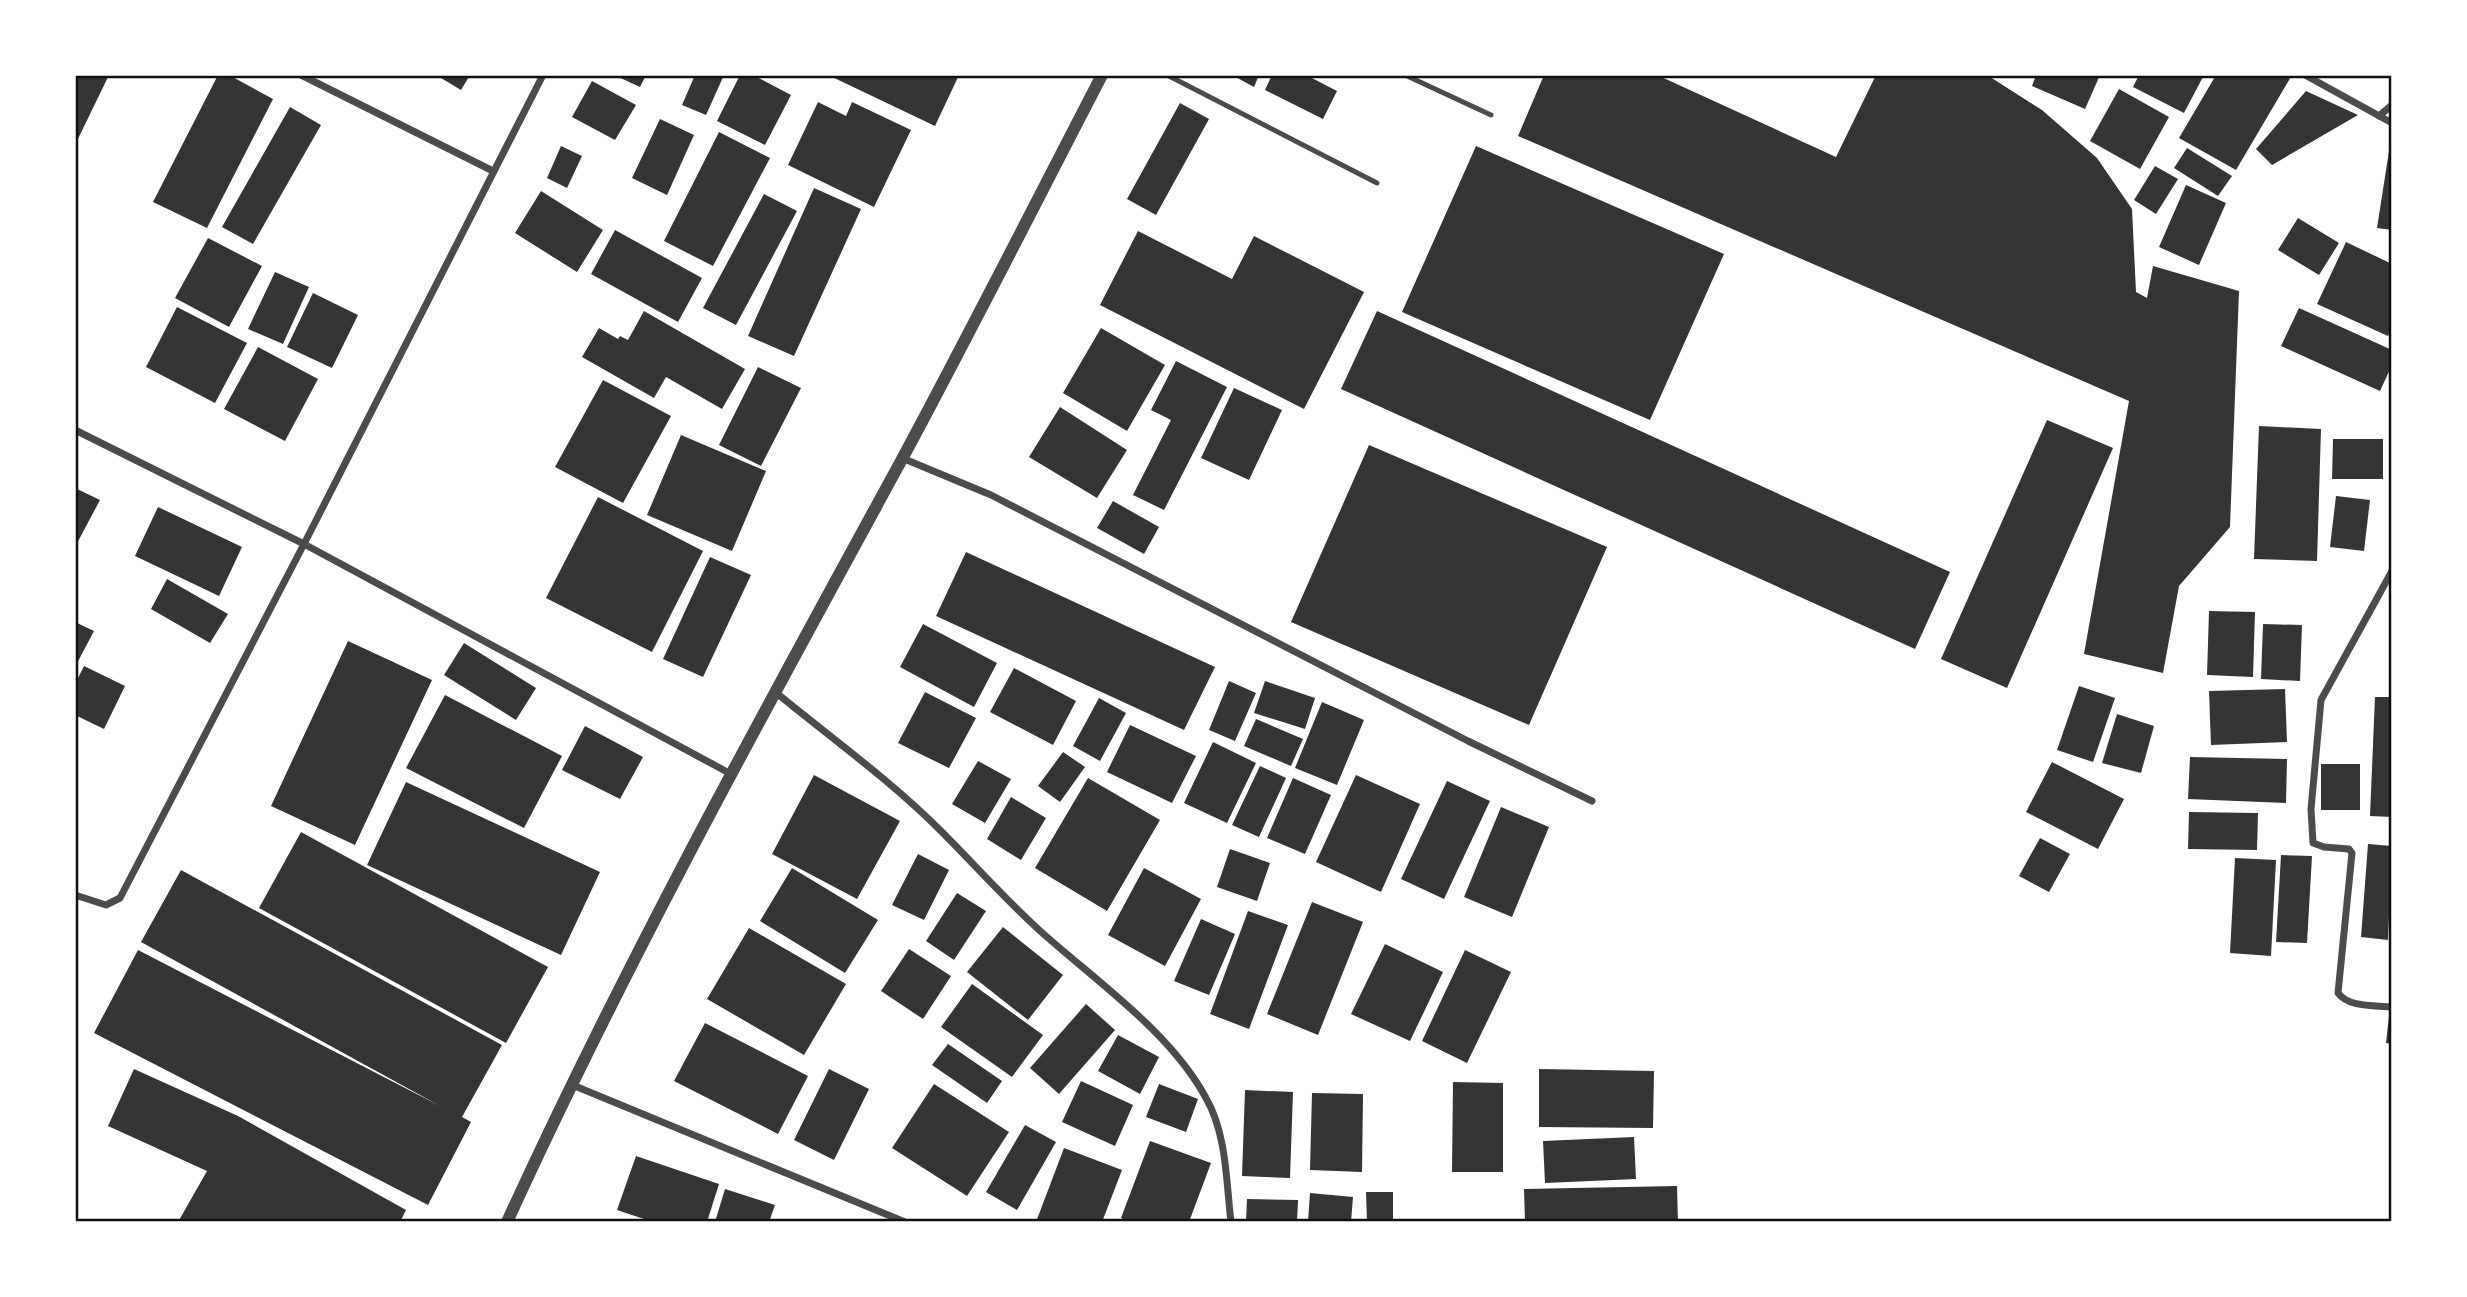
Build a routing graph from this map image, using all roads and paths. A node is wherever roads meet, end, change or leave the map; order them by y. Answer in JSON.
{"nodes":[{"id":1,"x":301,"y":75,"type":"edge"},
{"id":2,"x":543,"y":75,"type":"edge"},
{"id":3,"x":1102,"y":75,"type":"edge"},
{"id":4,"x":1167,"y":75,"type":"edge"},
{"id":5,"x":1405,"y":75,"type":"edge"},
{"id":6,"x":2305,"y":75,"type":"edge"},
{"id":7,"x":2392,"y":105,"type":"edge"},
{"id":8,"x":1491,"y":115,"type":"dead end"},
{"id":9,"x":2386,"y":120,"type":"edge"},
{"id":10,"x":493,"y":171,"type":"junction"},
{"id":11,"x":1377,"y":183,"type":"dead end"},
{"id":12,"x":75,"y":430,"type":"edge"},
{"id":13,"x":902,"y":458,"type":"junction"},
{"id":14,"x":304,"y":544,"type":"junction"},
{"id":15,"x":2392,"y":571,"type":"edge"},
{"id":16,"x":774,"y":691,"type":"junction"},
{"id":17,"x":731,"y":774,"type":"junction"},
{"id":18,"x":1592,"y":801,"type":"dead end"},
{"id":19,"x":75,"y":895,"type":"edge"},
{"id":20,"x":2392,"y":1007,"type":"edge"},
{"id":21,"x":570,"y":1084,"type":"junction"},
{"id":22,"x":507,"y":1222,"type":"edge"},
{"id":23,"x":905,"y":1222,"type":"edge"},
{"id":24,"x":1231,"y":1222,"type":"edge"}],
"edges":[{"from":1,"to":10,"type":"street"},
{"from":2,"to":10,"type":"street"},
{"from":3,"to":13,"type":"street"},
{"from":4,"to":11,"type":"lane"},
{"from":5,"to":8,"type":"lane"},
{"from":6,"to":9,"type":"street"},
{"from":7,"to":9,"type":"street"},
{"from":10,"to":14,"type":"street"},
{"from":12,"to":14,"type":"street"},
{"from":13,"to":16,"type":"street"},
{"from":13,"to":18,"type":"street"},
{"from":14,"to":17,"type":"street"},
{"from":14,"to":19,"type":"street"},
{"from":15,"to":20,"type":"street"},
{"from":16,"to":17,"type":"street"},
{"from":16,"to":24,"type":"street"},
{"from":17,"to":21,"type":"street"},
{"from":21,"to":22,"type":"street"},
{"from":21,"to":23,"type":"street"}]}
